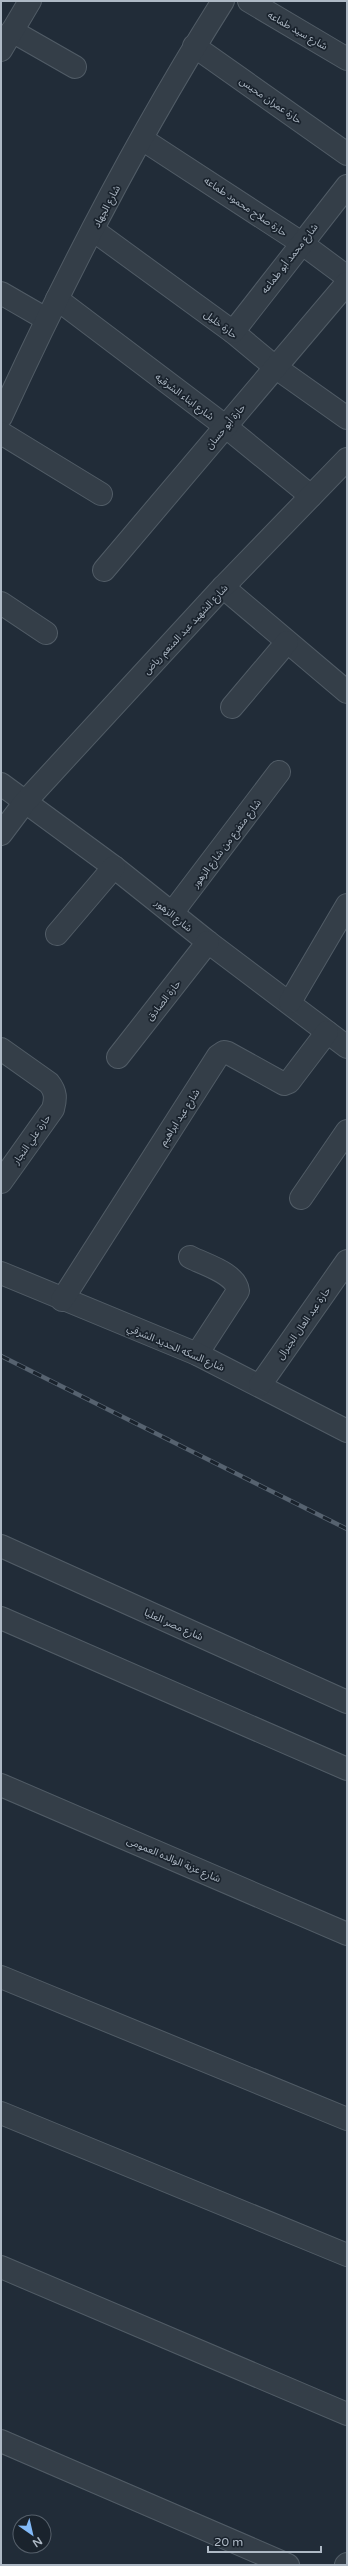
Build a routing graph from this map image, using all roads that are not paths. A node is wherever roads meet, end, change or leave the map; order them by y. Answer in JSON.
{"nodes":[{"id":1,"x":30,"y":1,"type":"edge"},
{"id":2,"x":222,"y":1,"type":"edge"},
{"id":3,"x":248,"y":1,"type":"edge"},
{"id":4,"x":12,"y":31,"type":"junction"},
{"id":5,"x":194,"y":46,"type":"junction"},
{"id":6,"x":1,"y":50,"type":"edge"},
{"id":7,"x":347,"y":59,"type":"edge"},
{"id":8,"x":76,"y":67,"type":"dead end"},
{"id":9,"x":142,"y":139,"type":"junction"},
{"id":10,"x":347,"y":154,"type":"edge"},
{"id":11,"x":347,"y":186,"type":"edge"},
{"id":12,"x":93,"y":230,"type":"junction"},
{"id":13,"x":300,"y":242,"type":"junction"},
{"id":14,"x":347,"y":276,"type":"edge"},
{"id":15,"x":347,"y":283,"type":"edge"},
{"id":16,"x":1,"y":293,"type":"edge"},
{"id":17,"x":57,"y":299,"type":"junction"},
{"id":18,"x":46,"y":319,"type":"junction"},
{"id":19,"x":233,"y":332,"type":"junction"},
{"id":20,"x":275,"y":367,"type":"junction"},
{"id":21,"x":1,"y":418,"type":"edge"},
{"id":22,"x":347,"y":418,"type":"edge"},
{"id":23,"x":225,"y":426,"type":"junction"},
{"id":24,"x":1,"y":433,"type":"edge"},
{"id":25,"x":347,"y":459,"type":"edge"},
{"id":26,"x":101,"y":494,"type":"dead end"},
{"id":27,"x":311,"y":496,"type":"junction"},
{"id":28,"x":104,"y":570,"type":"dead end"},
{"id":29,"x":223,"y":587,"type":"junction"},
{"id":30,"x":1,"y":603,"type":"edge"},
{"id":31,"x":46,"y":633,"type":"dead end"},
{"id":32,"x":286,"y":642,"type":"junction"},
{"id":33,"x":347,"y":692,"type":"edge"},
{"id":34,"x":232,"y":707,"type":"dead end"},
{"id":35,"x":279,"y":772,"type":"dead end"},
{"id":36,"x":1,"y":784,"type":"edge"},
{"id":37,"x":25,"y":802,"type":"junction"},
{"id":38,"x":1,"y":834,"type":"edge"},
{"id":39,"x":114,"y":867,"type":"junction"},
{"id":40,"x":347,"y":905,"type":"edge"},
{"id":41,"x":172,"y":913,"type":"junction"},
{"id":42,"x":57,"y":934,"type":"dead end"},
{"id":43,"x":208,"y":942,"type":"junction"},
{"id":44,"x":290,"y":1002,"type":"junction"},
{"id":45,"x":328,"y":1032,"type":"junction"},
{"id":46,"x":347,"y":1047,"type":"edge"},
{"id":47,"x":1,"y":1048,"type":"edge"},
{"id":48,"x":118,"y":1057,"type":"dead end"},
{"id":49,"x":347,"y":1131,"type":"edge"},
{"id":50,"x":1,"y":1182,"type":"edge"},
{"id":51,"x":302,"y":1198,"type":"dead end"},
{"id":52,"x":190,"y":1257,"type":"dead end"},
{"id":53,"x":347,"y":1261,"type":"edge"},
{"id":54,"x":1,"y":1273,"type":"edge"},
{"id":55,"x":62,"y":1300,"type":"junction"},
{"id":56,"x":197,"y":1354,"type":"junction"},
{"id":57,"x":260,"y":1385,"type":"junction"},
{"id":58,"x":347,"y":1431,"type":"edge"},
{"id":59,"x":1,"y":1546,"type":"edge"},
{"id":60,"x":1,"y":1618,"type":"edge"},
{"id":61,"x":347,"y":1702,"type":"edge"},
{"id":62,"x":347,"y":1770,"type":"edge"},
{"id":63,"x":1,"y":1785,"type":"edge"},
{"id":64,"x":347,"y":1934,"type":"edge"},
{"id":65,"x":1,"y":1977,"type":"edge"},
{"id":66,"x":1,"y":2113,"type":"edge"},
{"id":67,"x":347,"y":2119,"type":"edge"},
{"id":68,"x":347,"y":2255,"type":"edge"},
{"id":69,"x":1,"y":2268,"type":"edge"},
{"id":70,"x":347,"y":2414,"type":"edge"},
{"id":71,"x":1,"y":2441,"type":"edge"},
{"id":72,"x":288,"y":2565,"type":"edge"}],
"edges":[{"from":1,"to":4,"type":"street"},
{"from":2,"to":5,"type":"street","name":"شارع الجهاد"},
{"from":3,"to":7,"type":"street","name":"شارع سيد طماعه"},
{"from":4,"to":6,"type":"street"},
{"from":4,"to":8,"type":"street"},
{"from":5,"to":9,"type":"street","name":"شارع الجهاد"},
{"from":5,"to":10,"type":"street","name":"حارة عمران محيس"},
{"from":9,"to":12,"type":"street","name":"شارع الجهاد"},
{"from":9,"to":13,"type":"street","name":"حارة صلاح محمود طماعه"},
{"from":11,"to":13,"type":"street","name":"شارع محمد أبو طماعه"},
{"from":12,"to":17,"type":"street","name":"شارع الجهاد"},
{"from":12,"to":19,"type":"street","name":"حارة خليل"},
{"from":13,"to":14,"type":"street","name":"حارة صلاح محمود طماعه"},
{"from":13,"to":19,"type":"street","name":"شارع محمد أبو طماعه"},
{"from":15,"to":20,"type":"street","name":"حارة أبو حسان"},
{"from":16,"to":18,"type":"street"},
{"from":17,"to":18,"type":"street","name":"شارع الجهاد"},
{"from":17,"to":23,"type":"street","name":"شارع ابناء الشرقيه"},
{"from":18,"to":21,"type":"street","name":"شارع الجهاد"},
{"from":19,"to":20,"type":"street","name":"حارة خليل"},
{"from":20,"to":22,"type":"street","name":"حارة خليل"},
{"from":20,"to":23,"type":"street","name":"حارة أبو حسان"},
{"from":23,"to":27,"type":"street","name":"شارع ابناء الشرقيه"},
{"from":23,"to":28,"type":"street","name":"حارة أبو حسان"},
{"from":24,"to":26,"type":"street"},
{"from":25,"to":27,"type":"street","name":"شارع الشهيد عبد المنعم رياض"},
{"from":27,"to":29,"type":"street","name":"شارع الشهيد عبد المنعم رياض"},
{"from":29,"to":32,"type":"street"},
{"from":29,"to":37,"type":"street","name":"شارع الشهيد عبد المنعم رياض"},
{"from":30,"to":31,"type":"street"},
{"from":32,"to":33,"type":"street"},
{"from":32,"to":34,"type":"street"},
{"from":35,"to":41,"type":"street","name":"شارع متفرع من شارع الزهور"},
{"from":36,"to":37,"type":"street","name":"شارع الزهور"},
{"from":37,"to":38,"type":"street","name":"شارع الشهيد عبد المنعم رياض"},
{"from":37,"to":39,"type":"street","name":"شارع الزهور"},
{"from":39,"to":41,"type":"street","name":"شارع الزهور"},
{"from":39,"to":42,"type":"street"},
{"from":40,"to":44,"type":"street"},
{"from":41,"to":43,"type":"street","name":"شارع الزهور"},
{"from":43,"to":44,"type":"street","name":"شارع الزهور"},
{"from":43,"to":48,"type":"street","name":"حارة الصادق"},
{"from":44,"to":45,"type":"street","name":"شارع الزهور"},
{"from":45,"to":46,"type":"street","name":"شارع الزهور"},
{"from":45,"to":55,"type":"street","name":"شارع عيد ابراهيم"},
{"from":47,"to":50,"type":"street","name":"حارة علي النجار"},
{"from":49,"to":51,"type":"street"},
{"from":52,"to":56,"type":"street"},
{"from":53,"to":57,"type":"street","name":"حارة عبد العال الجنرال"},
{"from":54,"to":55,"type":"street","name":"شارع السكه الحديد الشرقي"},
{"from":55,"to":56,"type":"street","name":"شارع السكه الحديد الشرقي"},
{"from":56,"to":57,"type":"street","name":"شارع السكه الحديد الشرقي"},
{"from":57,"to":58,"type":"street","name":"شارع السكه الحديد الشرقي"},
{"from":59,"to":61,"type":"street","name":"شارع مصر العليا"},
{"from":60,"to":62,"type":"street"},
{"from":63,"to":64,"type":"street","name":"شارع عزبة الوالده العمومى"},
{"from":65,"to":67,"type":"street"},
{"from":66,"to":68,"type":"street"},
{"from":69,"to":70,"type":"street"},
{"from":71,"to":72,"type":"street"}]}
